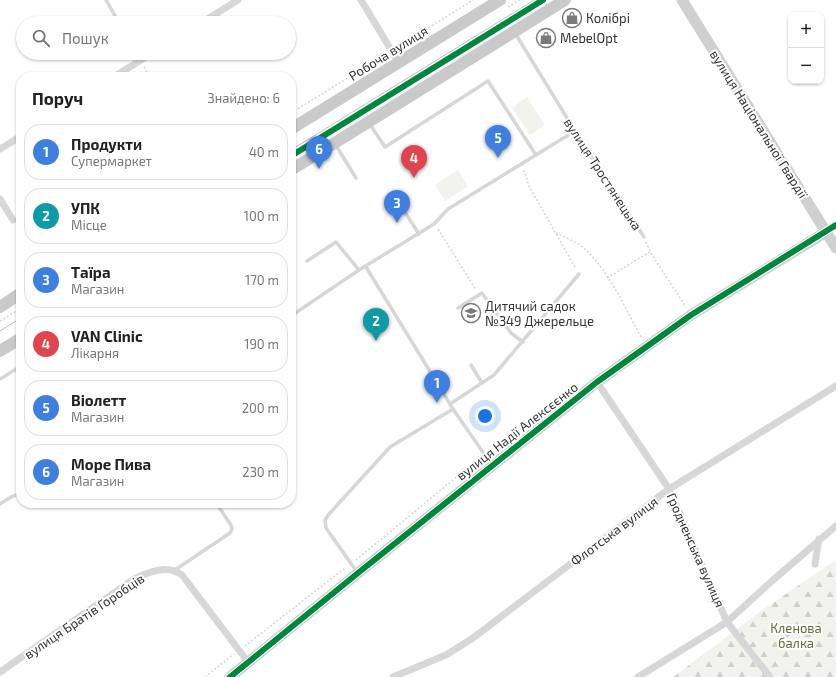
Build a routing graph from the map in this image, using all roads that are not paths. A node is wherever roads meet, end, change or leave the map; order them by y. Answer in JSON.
{"nodes":[{"id":1,"x":106,"y":0,"type":"edge"},
{"id":2,"x":238,"y":0,"type":"edge"},
{"id":3,"x":361,"y":0,"type":"edge"},
{"id":4,"x":500,"y":0,"type":"edge"},
{"id":5,"x":565,"y":0,"type":"edge"},
{"id":6,"x":682,"y":0,"type":"edge"},
{"id":7,"x":115,"y":16,"type":"edge"},
{"id":8,"x":212,"y":16,"type":"edge"},
{"id":9,"x":514,"y":32,"type":"junction"},
{"id":10,"x":140,"y":60,"type":"edge"},
{"id":11,"x":399,"y":63,"type":"junction"},
{"id":12,"x":122,"y":72,"type":"edge"},
{"id":13,"x":369,"y":122,"type":"junction"},
{"id":14,"x":296,"y":126,"type":"edge"},
{"id":15,"x":575,"y":131,"type":"junction"},
{"id":16,"x":16,"y":139,"type":"edge"},
{"id":17,"x":334,"y":144,"type":"junction"},
{"id":18,"x":0,"y":149,"type":"edge"},
{"id":19,"x":536,"y":155,"type":"junction"},
{"id":20,"x":296,"y":167,"type":"edge"},
{"id":21,"x":356,"y":178,"type":"dead end"},
{"id":22,"x":0,"y":199,"type":"edge"},
{"id":23,"x":403,"y":209,"type":"dead end"},
{"id":24,"x":13,"y":220,"type":"dead end"},
{"id":25,"x":836,"y":225,"type":"edge"},
{"id":26,"x":826,"y":232,"type":"junction"},
{"id":27,"x":419,"y":234,"type":"junction"},
{"id":28,"x":644,"y":237,"type":"road end"},
{"id":29,"x":836,"y":248,"type":"edge"},
{"id":30,"x":307,"y":261,"type":"dead end"},
{"id":31,"x":366,"y":267,"type":"junction"},
{"id":32,"x":359,"y":270,"type":"junction"},
{"id":33,"x":579,"y":274,"type":"road end"},
{"id":34,"x":16,"y":297,"type":"edge"},
{"id":35,"x":0,"y":307,"type":"edge"},
{"id":36,"x":458,"y":308,"type":"dead end"},
{"id":37,"x":296,"y":313,"type":"edge"},
{"id":38,"x":16,"y":341,"type":"edge"},
{"id":39,"x":523,"y":342,"type":"junction"},
{"id":40,"x":0,"y":351,"type":"edge"},
{"id":41,"x":471,"y":365,"type":"dead end"},
{"id":42,"x":16,"y":369,"type":"edge"},
{"id":43,"x":0,"y":379,"type":"edge"},
{"id":44,"x":597,"y":382,"type":"junction"},
{"id":45,"x":482,"y":383,"type":"junction"},
{"id":46,"x":836,"y":386,"type":"edge"},
{"id":47,"x":450,"y":404,"type":"junction"},
{"id":48,"x":453,"y":409,"type":"junction"},
{"id":49,"x":492,"y":465,"type":"junction"},
{"id":50,"x":669,"y":489,"type":"junction"},
{"id":51,"x":16,"y":495,"type":"edge"},
{"id":52,"x":0,"y":504,"type":"edge"},
{"id":53,"x":219,"y":508,"type":"edge"},
{"id":54,"x":836,"y":526,"type":"edge"},
{"id":55,"x":819,"y":539,"type":"junction"},
{"id":56,"x":815,"y":564,"type":"dead end"},
{"id":57,"x":175,"y":570,"type":"junction"},
{"id":58,"x":358,"y":572,"type":"junction"},
{"id":59,"x":727,"y":622,"type":"junction"},
{"id":60,"x":248,"y":662,"type":"junction"},
{"id":61,"x":0,"y":672,"type":"edge"},
{"id":62,"x":767,"y":676,"type":"edge"},
{"id":63,"x":230,"y":677,"type":"edge"},
{"id":64,"x":393,"y":677,"type":"edge"},
{"id":65,"x":638,"y":677,"type":"edge"}],
"edges":[{"from":1,"to":7,"type":"lane"},
{"from":2,"to":8,"type":"street"},
{"from":3,"to":11,"type":"street"},
{"from":4,"to":11,"type":"main road","name":"Робоча вулиця"},
{"from":5,"to":9,"type":"main road"},
{"from":6,"to":26,"type":"street","name":"вулиця Національної Гвардії"},
{"from":9,"to":13,"type":"main road"},
{"from":9,"to":15,"type":"lane","name":"вулиця Тростянецька"},
{"from":10,"to":12,"type":"street"},
{"from":11,"to":14,"type":"main road","name":"Робоча вулиця"},
{"from":13,"to":17,"type":"main road"},
{"from":13,"to":19,"type":"lane"},
{"from":15,"to":19,"type":"lane"},
{"from":15,"to":28,"type":"lane","name":"вулиця Тростянецька"},
{"from":16,"to":18,"type":"street"},
{"from":17,"to":20,"type":"main road"},
{"from":17,"to":21,"type":"lane"},
{"from":19,"to":27,"type":"lane"},
{"from":22,"to":24,"type":"street"},
{"from":23,"to":27,"type":"lane"},
{"from":25,"to":26,"type":"street","name":"вулиця Надії Алексєєнко"},
{"from":26,"to":29,"type":"street","name":"вулиця Національної Гвардії"},
{"from":26,"to":44,"type":"street","name":"вулиця Надії Алексєєнко"},
{"from":27,"to":31,"type":"lane"},
{"from":30,"to":32,"type":"lane"},
{"from":31,"to":32,"type":"lane"},
{"from":31,"to":47,"type":"lane"},
{"from":32,"to":37,"type":"lane"},
{"from":33,"to":39,"type":"lane"},
{"from":34,"to":35,"type":"main road"},
{"from":36,"to":39,"type":"lane"},
{"from":38,"to":40,"type":"main road"},
{"from":39,"to":45,"type":"lane"},
{"from":41,"to":45,"type":"lane"},
{"from":42,"to":43,"type":"lane"},
{"from":44,"to":49,"type":"street","name":"вулиця Надії Алексєєнко"},
{"from":44,"to":50,"type":"street","name":"Гродненська вулиця"},
{"from":45,"to":47,"type":"lane"},
{"from":46,"to":50,"type":"street","name":"Флотська вулиця"},
{"from":47,"to":48,"type":"lane"},
{"from":48,"to":49,"type":"lane"},
{"from":48,"to":58,"type":"lane"},
{"from":49,"to":58,"type":"street","name":"вулиця Надії Алексєєнко"},
{"from":50,"to":59,"type":"street","name":"Гродненська вулиця"},
{"from":50,"to":64,"type":"street","name":"Флотська вулиця"},
{"from":51,"to":52,"type":"lane"},
{"from":53,"to":57,"type":"lane"},
{"from":54,"to":55,"type":"street"},
{"from":55,"to":56,"type":"street"},
{"from":55,"to":59,"type":"street"},
{"from":57,"to":60,"type":"street"},
{"from":57,"to":61,"type":"street","name":"вулиця Братів Горобців"},
{"from":58,"to":60,"type":"street","name":"вулиця Надії Алексєєнко"},
{"from":59,"to":62,"type":"street","name":"Гродненська вулиця"},
{"from":59,"to":65,"type":"street"},
{"from":60,"to":63,"type":"street","name":"вулиця Надії Алексєєнко"}]}
